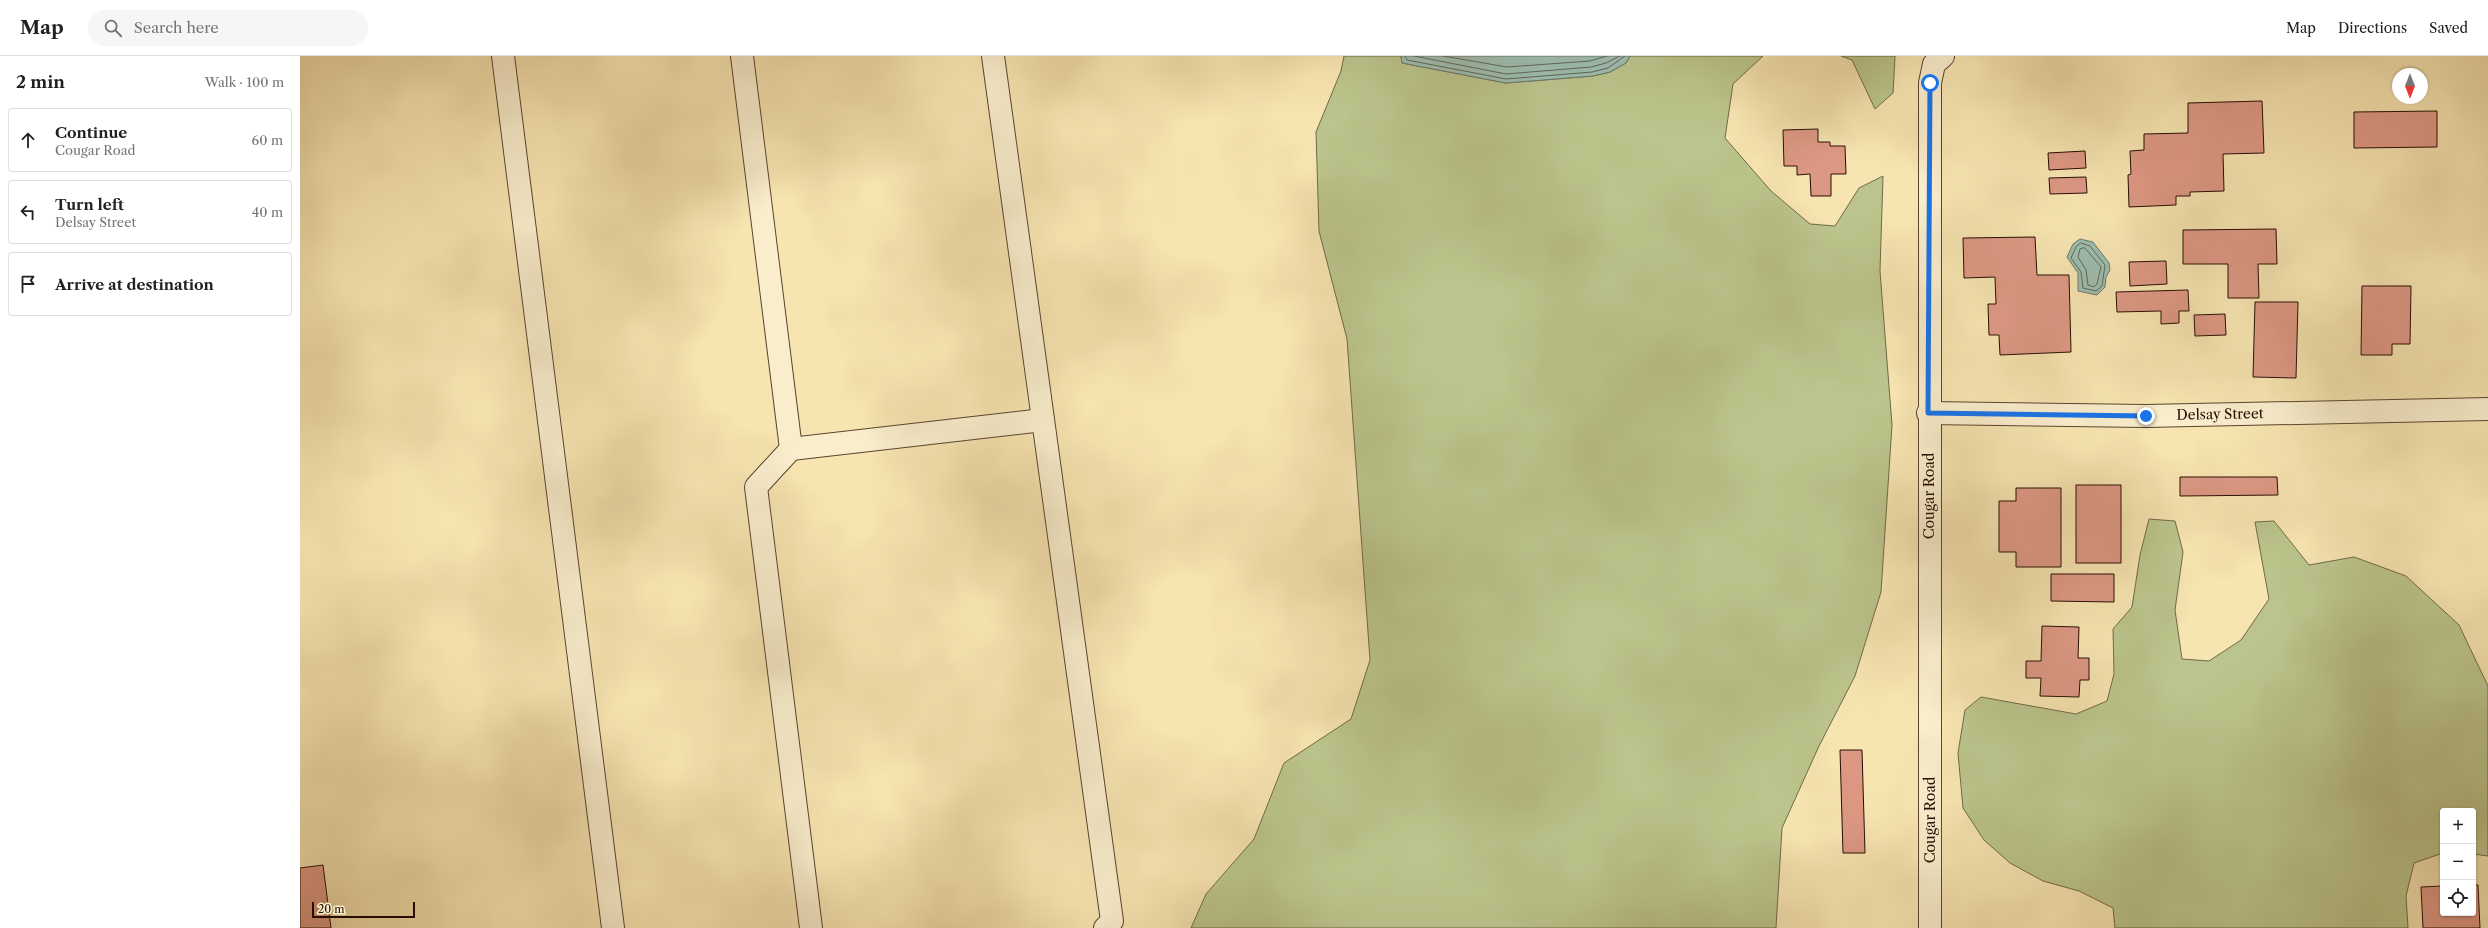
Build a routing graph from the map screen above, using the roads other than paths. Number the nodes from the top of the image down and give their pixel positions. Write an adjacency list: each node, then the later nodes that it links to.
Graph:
1 (503, 56): 9 (street)
2 (742, 56): 8 (street)
3 (993, 56): 7 (street)
4 (1938, 60): 6 (street, Cougar Road)
5 (2488, 409): 6 (street, Delsay Street)
6 (1928, 413): 12 (street, Cougar Road)
7 (1043, 420): 8 (street); 11 (street)
8 (791, 449): 10 (street)
9 (613, 928)
10 (811, 928)
11 (1104, 928)
12 (1930, 928)

